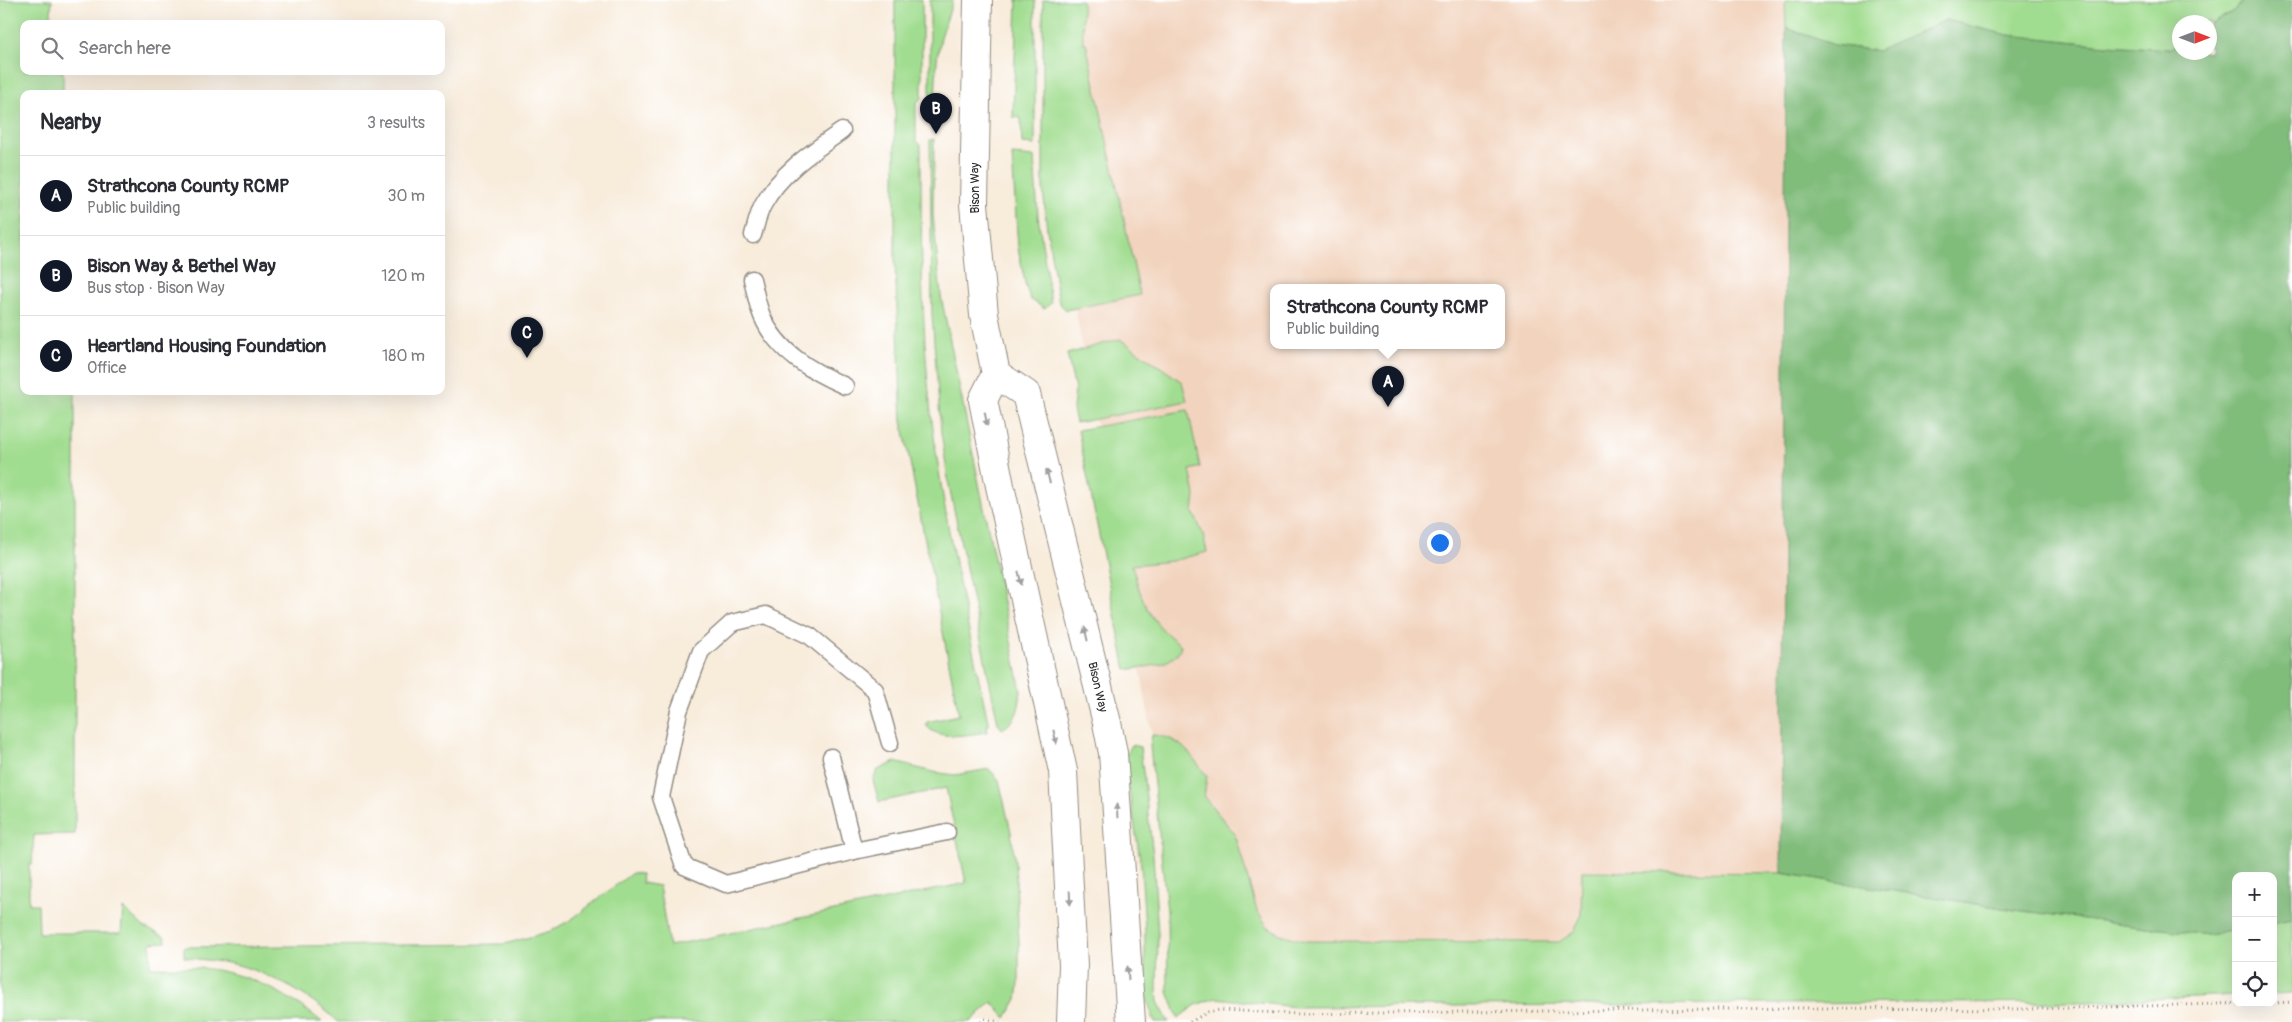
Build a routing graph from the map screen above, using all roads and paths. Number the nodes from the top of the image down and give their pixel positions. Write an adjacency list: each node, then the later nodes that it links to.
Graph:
1 (978, 0): 5 (street, Bison Way)
2 (842, 131): 3 (lane)
3 (753, 235)
4 (752, 279): 6 (lane)
5 (996, 374): 16 (street, one-way to 16); 17 (street, Bison Way, one-way to 5)
6 (845, 386)
7 (890, 743): 10 (lane)
8 (831, 757): 10 (lane)
9 (947, 832): 10 (lane)
10 (854, 852)
11 (2292, 1002): 12 (path)
12 (2277, 1003)
13 (2232, 1004): 18 (path)
14 (981, 1022): 15 (path)
15 (1000, 1022)
16 (1072, 1022)
17 (1131, 1022)
18 (1190, 1022)

